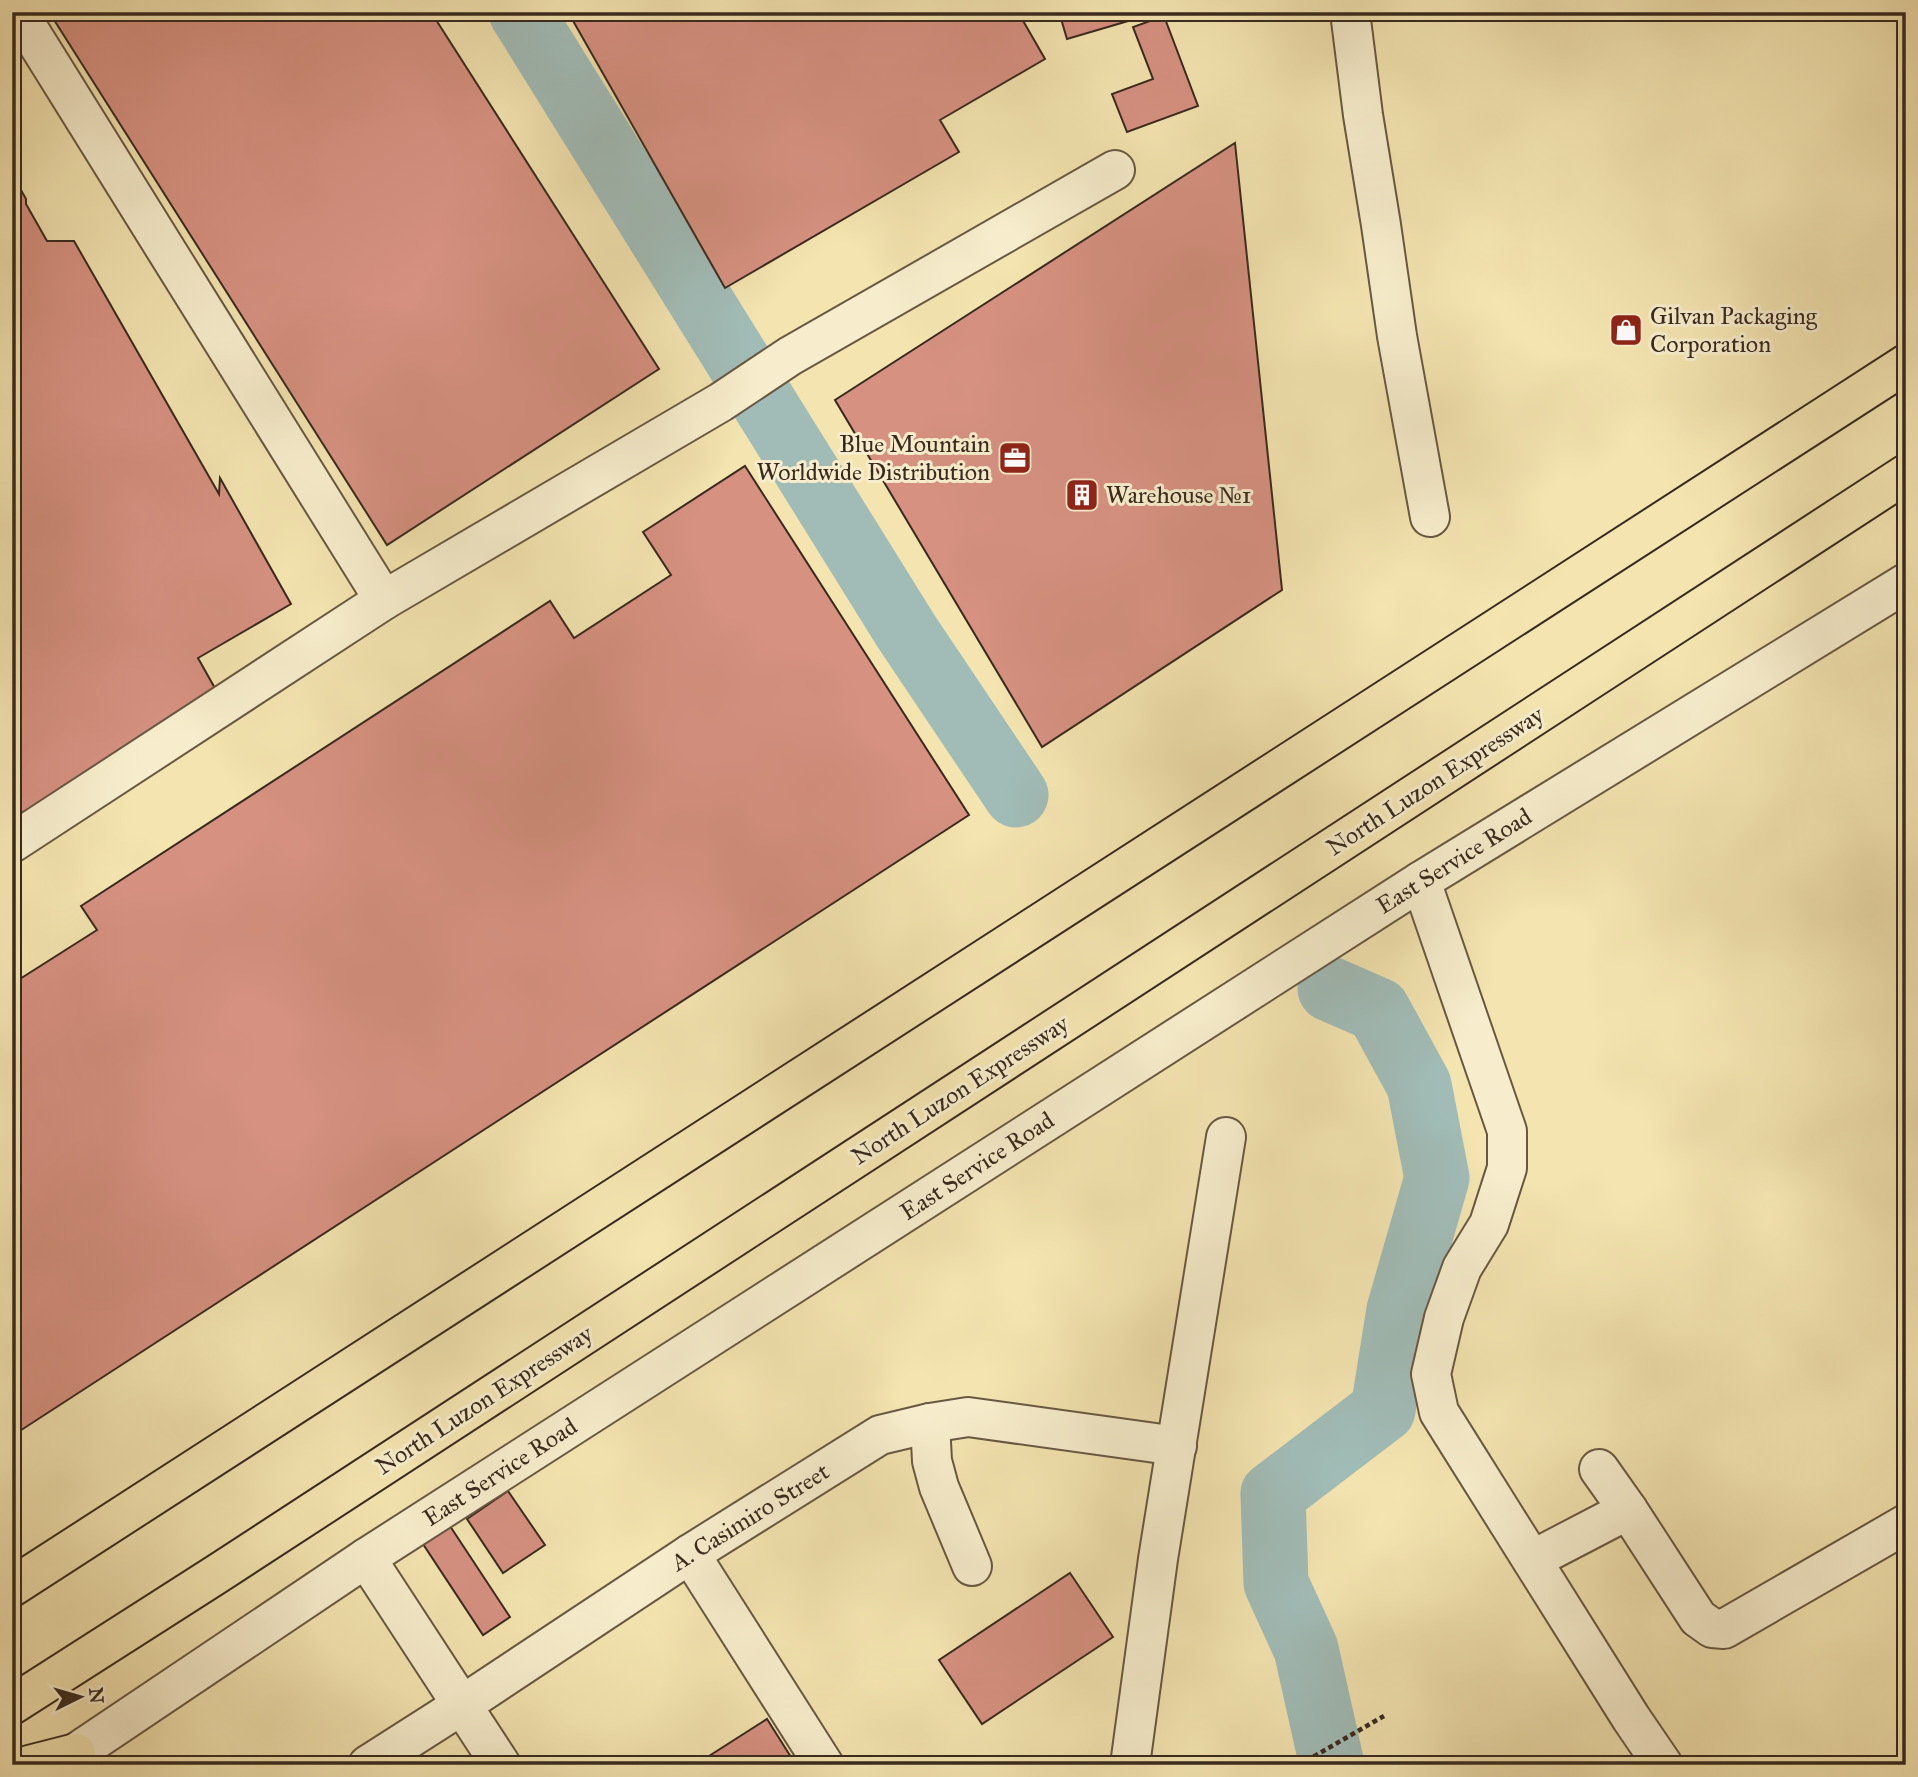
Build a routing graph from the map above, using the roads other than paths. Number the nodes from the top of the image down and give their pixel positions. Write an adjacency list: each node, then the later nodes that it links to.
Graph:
1 (18, 12): 8 (street)
2 (1350, 12): 6 (street)
3 (1115, 170): 8 (street)
4 (1906, 364): 21 (highway)
5 (1906, 474): 22 (highway, North Luzon Expressway)
6 (1430, 517)
7 (1906, 583): 10 (street, East Service Road)
8 (384, 600): 9 (street)
9 (12, 843)
10 (1421, 881): 18 (street, East Service Road); 19 (street)
11 (1226, 1137): 13 (street)
12 (930, 1423): 13 (street, A. Casimiro Street); 17 (street, A. Casimiro Street); 20 (street)
13 (1177, 1446): 29 (street)
14 (1599, 1469): 15 (street)
15 (1628, 1510): 16 (street); 19 (street)
16 (1906, 1524)
17 (690, 1554): 23 (street, A. Casimiro Street); 28 (street)
18 (366, 1558): 23 (street); 24 (street, East Service Road)
19 (1532, 1560): 30 (street)
20 (972, 1566)
21 (12, 1587)
22 (12, 1705)
23 (462, 1705): 26 (street, A. Casimiro Street); 27 (street)
24 (67, 1759): 25 (highway)
25 (29, 1765)
26 (368, 1765)
27 (501, 1765)
28 (824, 1765)
29 (1130, 1765)
30 (1663, 1765)

